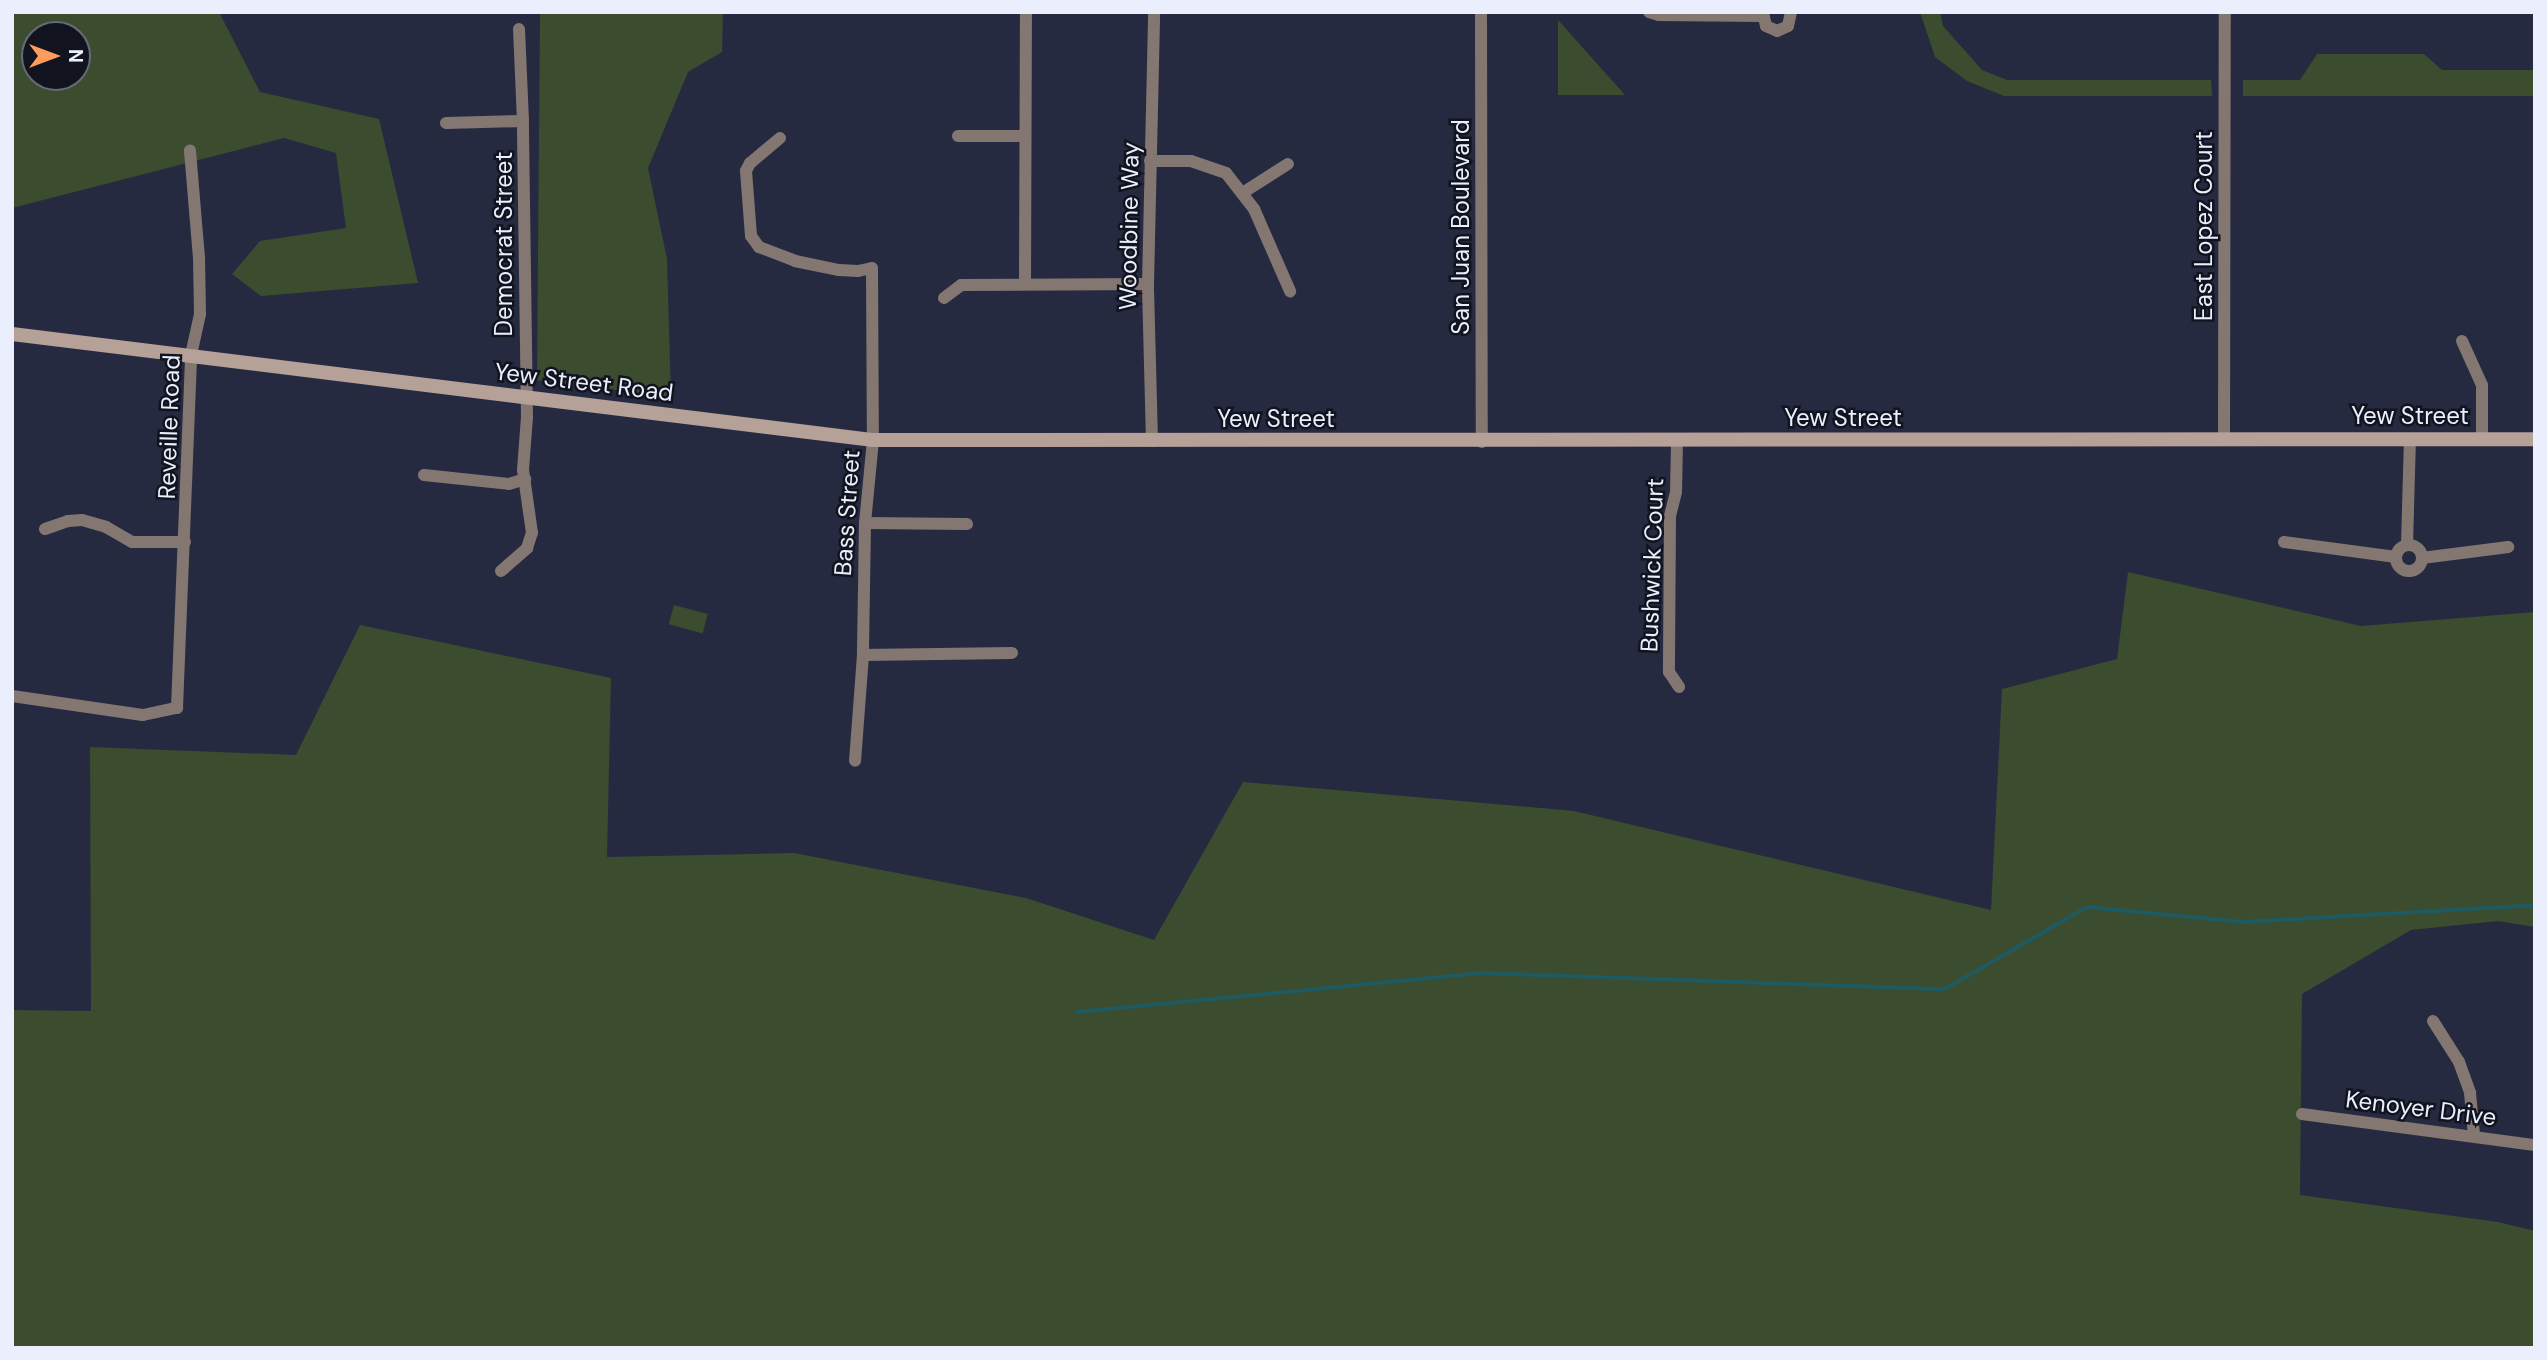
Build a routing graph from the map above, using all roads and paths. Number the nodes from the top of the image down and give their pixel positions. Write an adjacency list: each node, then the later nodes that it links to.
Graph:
1 (1026, 12): 12 (street)
2 (1154, 12): 15 (street, Woodbine Way)
3 (1481, 12): 33 (street, San Juan Boulevard)
4 (1649, 12): 7 (street)
5 (1791, 12): 7 (street)
6 (2225, 12): 30 (street, East Lopez Court)
7 (1762, 14)
8 (519, 29): 9 (street, Democrat Street)
9 (523, 121): 10 (street); 25 (street, Democrat Street)
10 (446, 123)
11 (958, 136): 12 (street)
12 (1025, 136): 18 (street)
13 (780, 138): 29 (street, Bass Street)
14 (190, 150): 24 (street, Reveille Road)
15 (1150, 161): 17 (street); 19 (street, Woodbine Way)
16 (1288, 164): 17 (street)
17 (1244, 192): 20 (street)
18 (1025, 283): 19 (street); 21 (street)
19 (1148, 284): 31 (street, Woodbine Way)
20 (1290, 291)
21 (944, 298)
22 (12, 334): 24 (street, Yew Street Road)
23 (2462, 341): 27 (street)
24 (191, 355): 25 (street, Yew Street Road); 39 (street, Reveille Road)
25 (526, 398): 29 (street, Yew Street Road); 35 (street, Democrat Street)
26 (2410, 439): 27 (street, Yew Street); 30 (street, Yew Street); 41 (street)
27 (2482, 439): 28 (street, Yew Street)
28 (2535, 439)
29 (873, 440): 31 (street, Yew Street Road); 36 (street, Bass Street)
30 (2224, 440): 32 (street, Yew Street)
31 (1152, 441): 33 (street, Yew Street)
32 (1677, 441): 33 (street, Yew Street); 48 (street, Bushwick Court)
33 (1482, 442)
34 (424, 475): 35 (street)
35 (525, 479): 45 (street, Democrat Street)
36 (865, 523): 37 (street); 47 (street, Bass Street)
37 (967, 524)
38 (45, 529): 39 (street)
39 (185, 542): 49 (street, Reveille Road)
40 (2284, 542): 43 (street)
41 (2407, 545): 43 (street); 44 (street)
42 (2508, 547): 44 (street)
43 (2396, 557): 44 (street)
44 (2423, 558)
45 (500, 571)
46 (1012, 653): 47 (street)
47 (863, 655): 50 (street, Bass Street)
48 (1679, 687)
49 (12, 696)
50 (855, 761)
51 (2433, 1021): 53 (street)
52 (2302, 1114): 53 (street, Kenoyer Drive)
53 (2474, 1135): 54 (street, Kenoyer Drive)
54 (2535, 1145)

